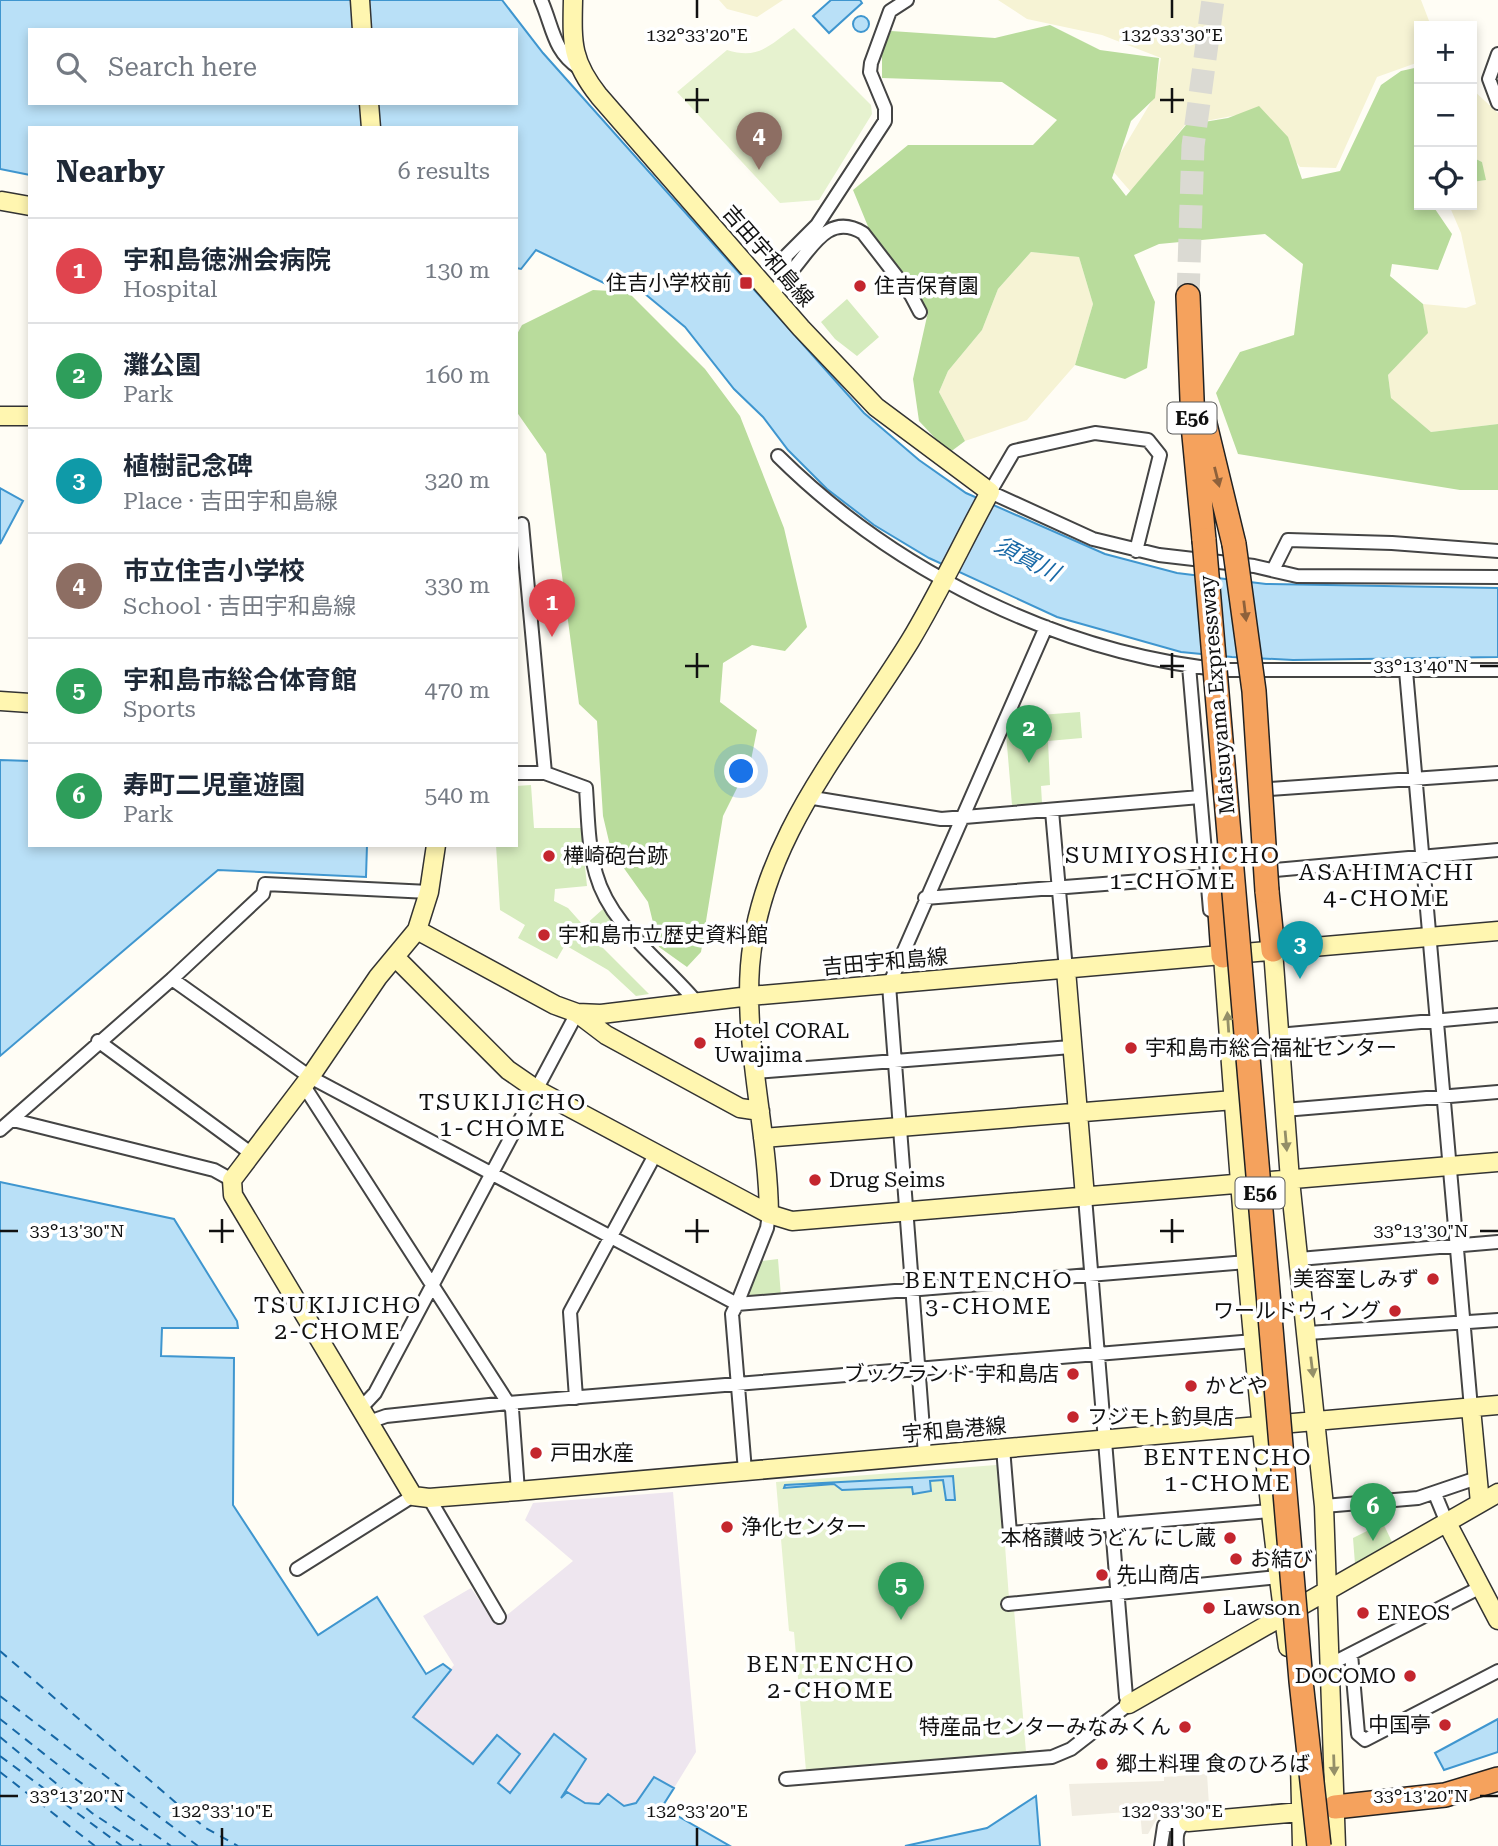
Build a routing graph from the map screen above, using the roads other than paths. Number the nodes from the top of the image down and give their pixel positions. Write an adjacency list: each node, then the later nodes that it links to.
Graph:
1 (360, 0): 5 (street)
2 (541, 0): 7 (street)
3 (573, 0): 7 (street, 吉田宇和島線)
4 (907, 0): 13 (street)
5 (362, 28)
6 (1498, 54): 8 (street)
7 (579, 68): 14 (street, 吉田宇和島線)
8 (1498, 103)
9 (369, 105): 10 (street)
10 (371, 126)
11 (2, 201): 12 (street)
12 (28, 206)
13 (783, 279): 14 (street); 16 (street)
14 (772, 296): 21 (street, 吉田宇和島線)
15 (1188, 296): 17 (highway, E56)
16 (919, 313)
17 (1188, 339): 23 (highway, E56); 49 (highway, one-way to 49, bridge)
18 (1, 416): 19 (street)
19 (28, 416)
20 (778, 456): 27 (street)
21 (988, 496): 24 (street); 24 (street); 27 (street)
22 (522, 524): 37 (street)
23 (1200, 540): 57 (highway); 155 (highway, Matsuyama Expressway / E56, bridge)
24 (1136, 551): 26 (street)
25 (1498, 551): 26 (street)
26 (1273, 570): 28 (street)
27 (945, 576): 29 (street); 41 (street)
28 (1498, 577)
29 (1046, 626): 30 (street); 44 (street)
30 (1189, 666): 33 (street); 42 (street)
31 (1498, 670): 32 (street)
32 (1406, 671): 33 (street); 39 (street)
33 (1264, 672): 40 (street)
34 (0, 701): 35 (street)
35 (28, 703)
36 (518, 773): 37 (street)
37 (545, 773): 63 (street)
38 (1498, 773): 39 (street)
39 (1416, 779): 40 (street); 47 (street)
40 (1269, 789): 49 (street)
41 (807, 797): 44 (street); 62 (street)
42 (1200, 797): 43 (street); 48 (street)
43 (1052, 811): 44 (street); 50 (street)
44 (960, 819): 52 (street)
45 (436, 847): 51 (street)
46 (1498, 850): 47 (street)
47 (1421, 856): 49 (street); 55 (street)
48 (1206, 876): 50 (street); 57 (street)
49 (1271, 881): 56 (highway)
50 (1058, 888): 52 (street); 59 (street)
51 (429, 892): 53 (street); 60 (street)
52 (925, 898): 61 (street)
53 (417, 930): 58 (street); 64 (street)
54 (1498, 931): 55 (street, 吉田宇和島線)
55 (1429, 937): 56 (street, 吉田宇和島線); 66 (street)
56 (1273, 950): 57 (street, 吉田宇和島線); 67 (street)
57 (1223, 956): 59 (street, 吉田宇和島線); 76 (street, one-way to 57)
58 (396, 958): 72 (street); 73 (street)
59 (1066, 970): 61 (street, 吉田宇和島線); 69 (street)
60 (172, 979): 68 (street); 72 (street)
61 (889, 985): 62 (street, 吉田宇和島線); 70 (street)
62 (750, 996): 63 (street, 吉田宇和島線); 71 (street)
63 (698, 1004): 64 (street, 吉田宇和島線)
64 (577, 1013): 73 (street); 78 (street)
65 (1498, 1015): 66 (street)
66 (1437, 1020): 67 (street); 75 (street)
67 (1278, 1035): 77 (street)
68 (98, 1041): 80 (street); 85 (street)
69 (1071, 1047): 70 (street); 79 (street)
70 (892, 1061): 71 (street); 81 (street)
71 (756, 1072): 78 (street)
72 (307, 1082): 85 (street); 88 (street); 101 (street)
73 (537, 1090): 84 (street); 88 (street)
74 (1498, 1092): 75 (street)
75 (1444, 1097): 77 (street); 87 (street)
76 (1234, 1100): 79 (street); 91 (street)
77 (1284, 1110): 90 (street, one-way to 90)
78 (760, 1111): 83 (street)
79 (1078, 1112): 81 (street); 92 (street)
80 (13, 1120): 82 (street); 89 (street)
81 (898, 1127): 83 (street); 93 (street)
82 (0, 1130)
83 (763, 1138): 94 (street)
84 (656, 1153): 94 (street); 95 (street)
85 (252, 1154): 89 (street)
86 (1498, 1162): 87 (street)
87 (1449, 1166): 90 (street); 97 (street)
88 (492, 1174): 95 (street); 101 (street)
89 (232, 1180): 115 (street)
90 (1290, 1180): 91 (street); 98 (street)
91 (1239, 1184): 92 (street); 99 (street)
92 (1085, 1196): 93 (street); 100 (street)
93 (905, 1212): 94 (street); 102 (street)
94 (769, 1214): 103 (street)
95 (611, 1239): 103 (street); 111 (street)
96 (1498, 1242): 97 (street)
97 (1456, 1246): 98 (street); 105 (street)
98 (1299, 1259): 106 (street)
99 (1247, 1262): 100 (street); 107 (street)
100 (1092, 1276): 102 (street); 108 (street)
101 (432, 1284): 112 (street); 115 (street)
102 (912, 1292): 103 (street); 109 (street)
103 (737, 1304): 110 (street)
104 (1498, 1320): 105 (street)
105 (1464, 1323): 106 (street); 114 (street)
106 (1308, 1333): 116 (street, one-way to 116)
107 (1254, 1341): 108 (street); 117 (street)
108 (1098, 1355): 109 (street); 118 (street)
109 (919, 1369): 110 (street); 120 (street)
110 (738, 1385): 111 (street); 121 (street)
111 (576, 1398): 112 (street)
112 (508, 1403): 115 (street); 123 (street)
113 (1498, 1405): 114 (street, 宇和島港線)
114 (1471, 1408): 116 (street, 宇和島港線); 122 (street)
115 (365, 1415): 126 (street)
116 (1317, 1420): 117 (street, 宇和島港線); 128 (street)
117 (1262, 1426): 118 (street, 宇和島港線); 129 (street)
118 (1106, 1440): 119 (street, 宇和島港線); 131 (street)
119 (1003, 1448): 120 (street, 宇和島港線); 131 (street)
120 (925, 1455): 121 (street, 宇和島港線)
121 (745, 1471): 123 (street, 宇和島港線)
122 (1478, 1478): 125 (street); 127 (street)
123 (518, 1492): 126 (street, 宇和島港線)
124 (1498, 1493): 127 (street)
125 (1435, 1494): 128 (street); 130 (street)
126 (421, 1497): 132 (street); 139 (street)
127 (1480, 1503): 130 (street)
128 (1324, 1506): 135 (street)
129 (1270, 1511): 131 (street); 133 (street)
130 (1447, 1523): 134 (street); 135 (street)
131 (1114, 1525): 136 (street)
132 (297, 1569)
133 (1278, 1577): 136 (street); 138 (street)
134 (1480, 1587): 140 (street); 141 (street)
135 (1328, 1590): 138 (street); 142 (street)
136 (1118, 1594): 137 (street); 144 (street)
137 (1008, 1604)
138 (1283, 1616): 144 (street); 150 (street)
139 (499, 1617)
140 (1498, 1620)
141 (1351, 1654): 142 (street); 145 (street)
142 (1331, 1664): 146 (street)
143 (1498, 1671): 145 (street)
144 (1129, 1704): 147 (street)
145 (1357, 1731): 146 (street)
146 (1333, 1732): 149 (street, one-way to 149)
147 (786, 1779)
148 (1498, 1779): 149 (highway)
149 (1335, 1807): 150 (street); 156 (street)
150 (1302, 1813): 151 (street); 154 (street)
151 (1188, 1822): 152 (street); 153 (street)
152 (1161, 1846)
153 (1177, 1846)
154 (1302, 1846)
155 (1319, 1846)
156 (1336, 1846)

